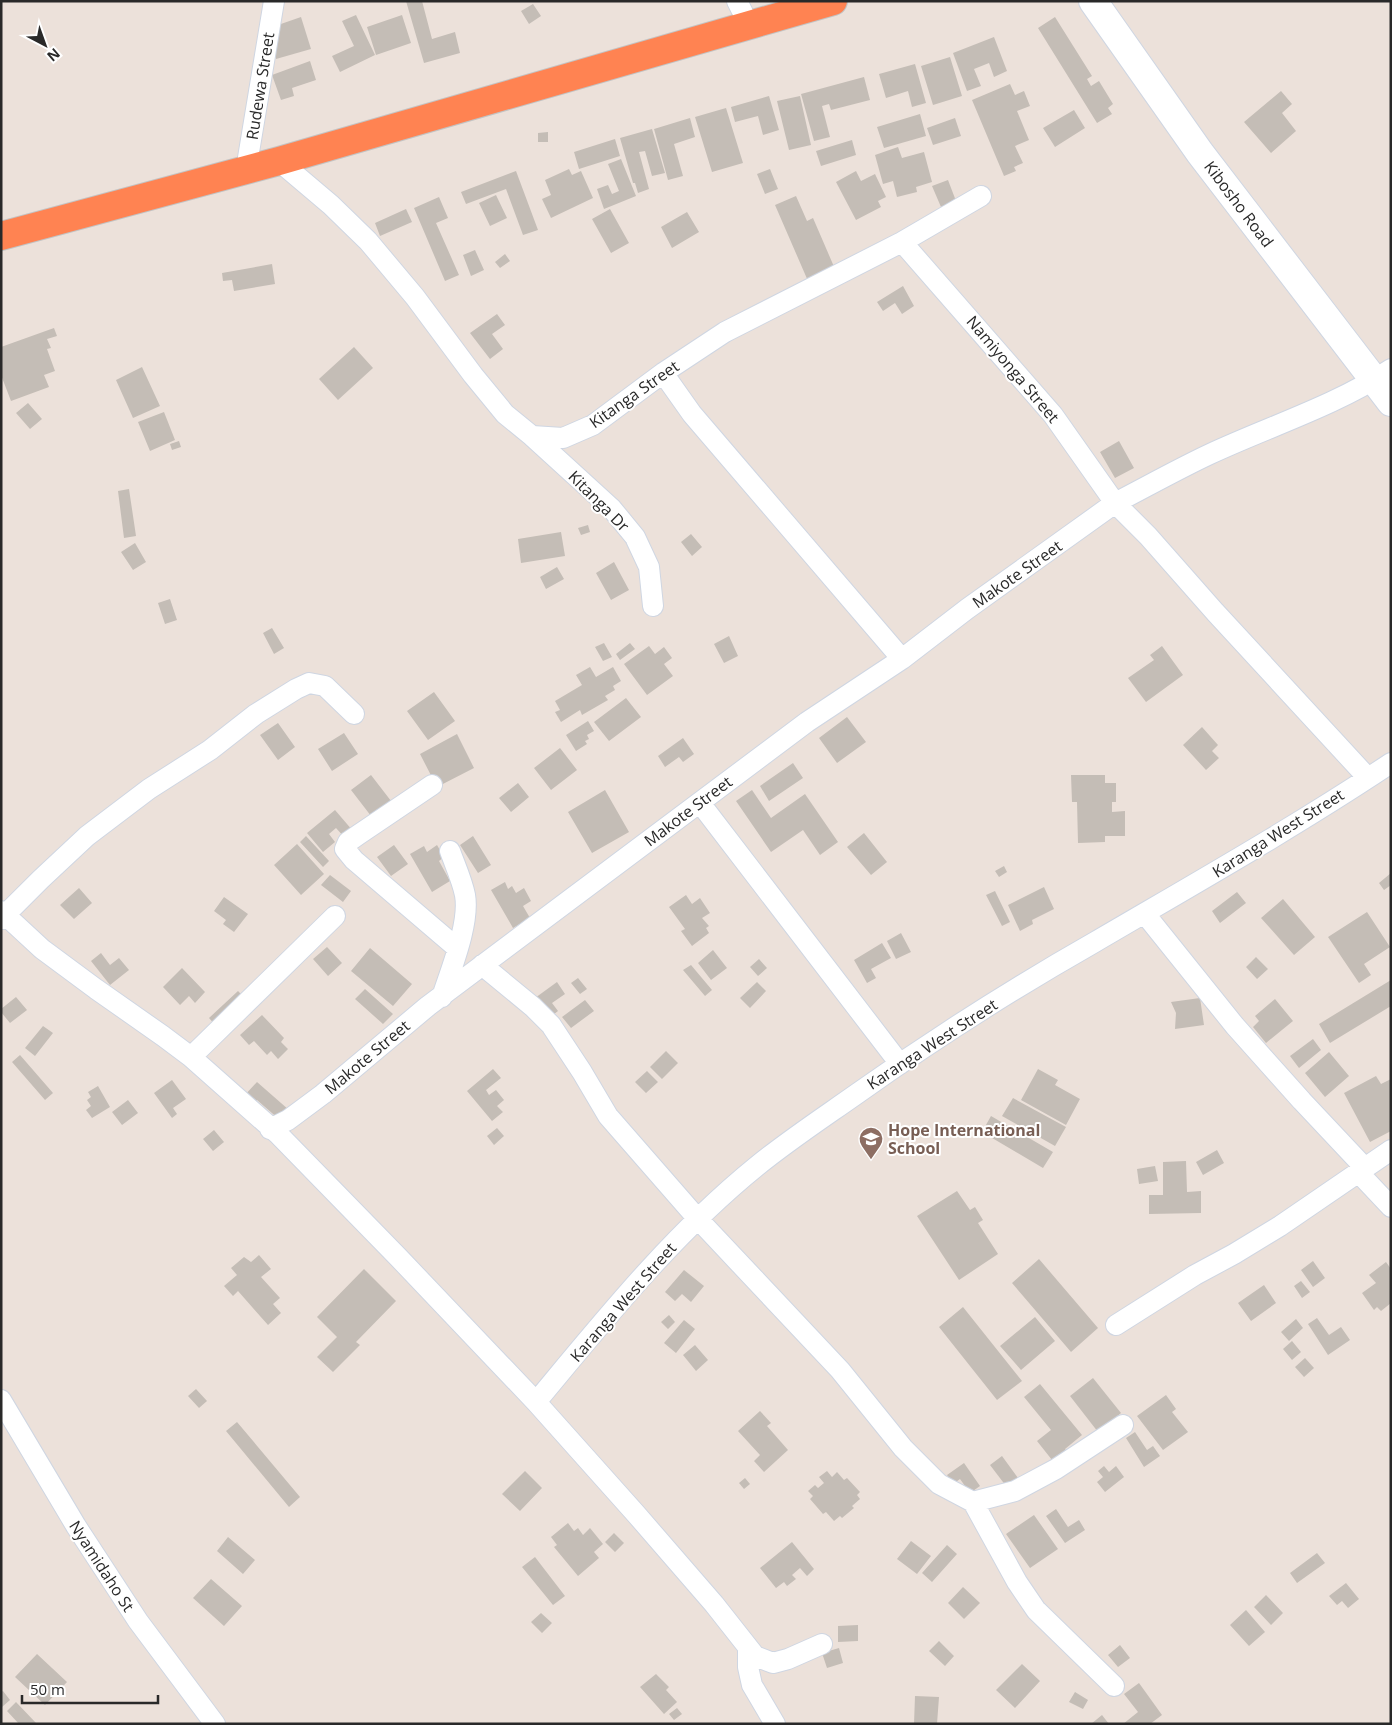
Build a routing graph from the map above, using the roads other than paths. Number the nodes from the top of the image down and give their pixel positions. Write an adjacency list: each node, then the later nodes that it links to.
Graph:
1 (274, 1): 7 (street, Rudewa Street)
2 (737, 1): 5 (street)
3 (833, 1): 5 (highway)
4 (1093, 1): 12 (street, Kibosho Road)
5 (749, 25): 6 (highway)
6 (278, 162): 7 (highway); 14 (street)
7 (246, 170): 9 (highway)
8 (981, 196): 10 (street, Kitanga Street)
9 (1, 236)
10 (902, 242): 11 (street, Kitanga Street); 15 (street, Namiyonga Street)
11 (663, 373): 14 (street, Kitanga Street); 17 (street)
12 (1382, 375): 13 (street, Kibosho Road); 15 (street, Makote Street)
13 (1391, 402)
14 (532, 436): 16 (street, Kitanga Dr)
15 (1115, 503): 17 (street, Makote Street); 20 (street)
16 (653, 606)
17 (902, 659): 22 (street, Makote Street)
18 (354, 714): 25 (street)
19 (1391, 763): 20 (street, Karanga West Street)
20 (1368, 778): 24 (street, Karanga West Street)
21 (432, 785): 27 (street)
22 (700, 802): 28 (street, Makote Street); 31 (street)
23 (450, 851): 27 (street)
24 (1145, 914): 31 (street, Karanga West Street); 34 (street)
25 (2, 915): 30 (street)
26 (335, 916): 30 (street)
27 (457, 948): 29 (street)
28 (482, 965): 29 (street, Makote Street); 36 (street)
29 (442, 997): 32 (street, Makote Street)
30 (191, 1057): 32 (street)
31 (900, 1064): 36 (street, Karanga West Street)
32 (270, 1129): 39 (street)
33 (1391, 1150): 34 (street)
34 (1362, 1170): 35 (street); 37 (street)
35 (1391, 1207)
36 (698, 1218): 39 (street, Karanga West Street); 41 (street)
37 (1116, 1325)
38 (1, 1400): 45 (street, Nyamidaho St)
39 (536, 1402): 43 (street)
40 (1122, 1425): 41 (street)
41 (973, 1502): 44 (street)
42 (822, 1644): 43 (street)
43 (748, 1648): 46 (street)
44 (1114, 1686)
45 (215, 1724)
46 (776, 1724)

